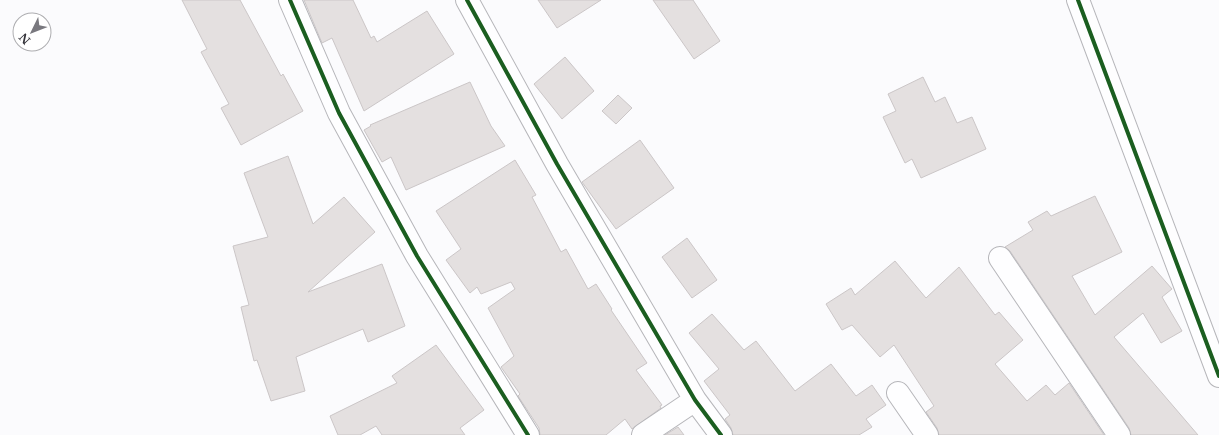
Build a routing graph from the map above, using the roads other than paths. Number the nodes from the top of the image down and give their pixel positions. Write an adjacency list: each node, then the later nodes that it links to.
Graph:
1 (290, 0): 8 (street)
2 (467, 0): 7 (street)
3 (1078, 0): 5 (street)
4 (1000, 258): 12 (street)
5 (1218, 368)
6 (898, 393): 11 (street)
7 (695, 400): 9 (street); 10 (street)
8 (528, 435)
9 (643, 435)
10 (722, 435)
11 (927, 435)
12 (1119, 435)

